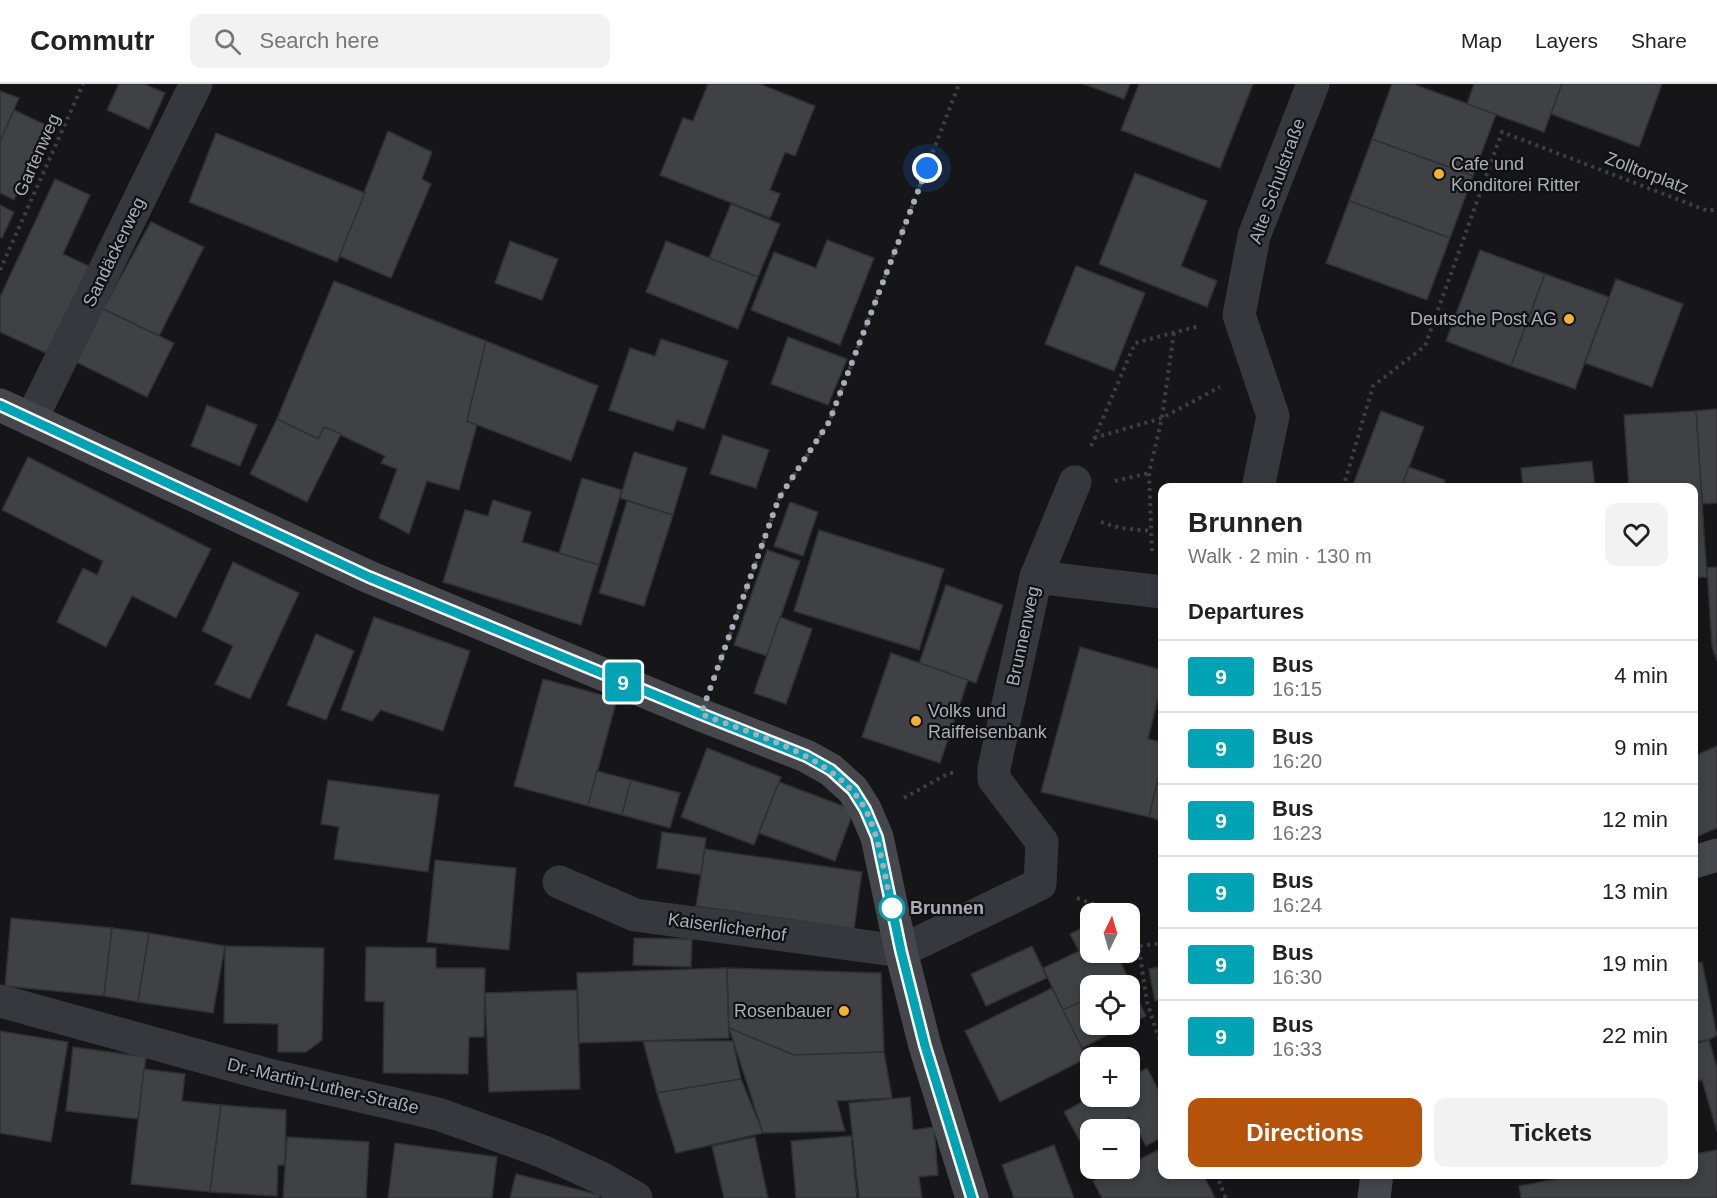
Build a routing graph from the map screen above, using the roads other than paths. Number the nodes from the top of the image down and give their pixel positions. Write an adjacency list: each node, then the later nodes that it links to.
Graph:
1 (196, 84): 4 (street, Sandäckerweg)
2 (1313, 84): 6 (street, Alte Schulstraße)
3 (0, 405): 4 (street)
4 (31, 420): 12 (street)
5 (1075, 482): 7 (street, Brunnenweg)
6 (1259, 483)
7 (1036, 577): 8 (street); 12 (street, Brunnenweg)
8 (1157, 591)
9 (1717, 855): 10 (street)
10 (1698, 861)
11 (559, 882): 12 (street, Kaiserlicherhof)
12 (901, 951): 16 (street)
13 (0, 1001): 15 (street, Dr.-Martin-Luther-Straße)
14 (1376, 1179): 17 (street)
15 (636, 1198)
16 (972, 1198)
17 (1374, 1198)

